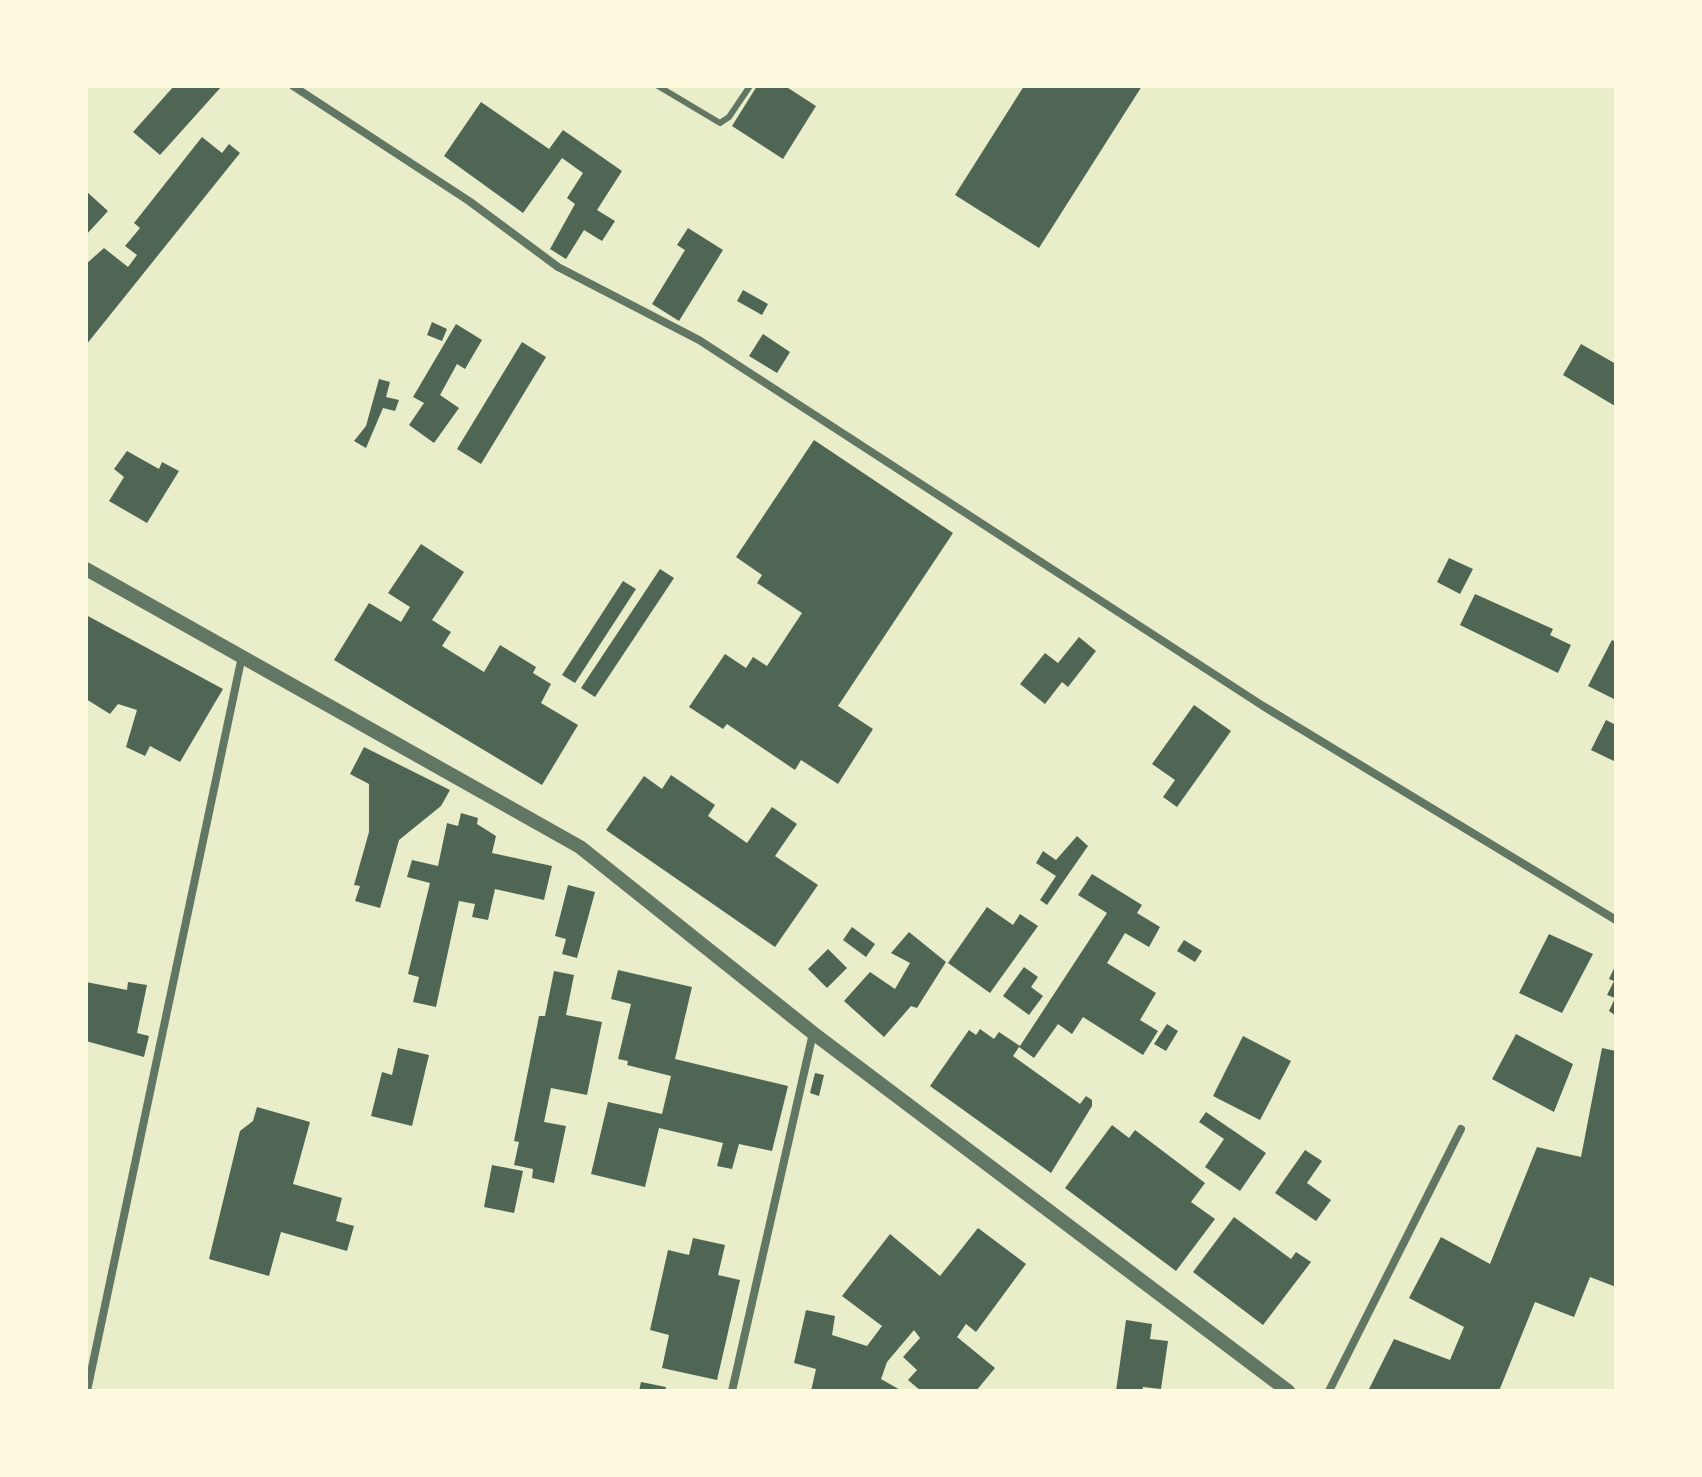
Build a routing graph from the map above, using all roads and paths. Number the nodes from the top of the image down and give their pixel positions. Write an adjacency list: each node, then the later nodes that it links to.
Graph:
1 (293, 86): 6 (street)
2 (658, 86): 3 (lane)
3 (750, 86)
4 (86, 569): 5 (street)
5 (242, 655): 7 (street); 9 (street)
6 (1616, 920)
7 (813, 1033): 10 (street); 11 (street)
8 (1461, 1129): 12 (street)
9 (87, 1391)
10 (732, 1391)
11 (1288, 1391)
12 (1329, 1391)

